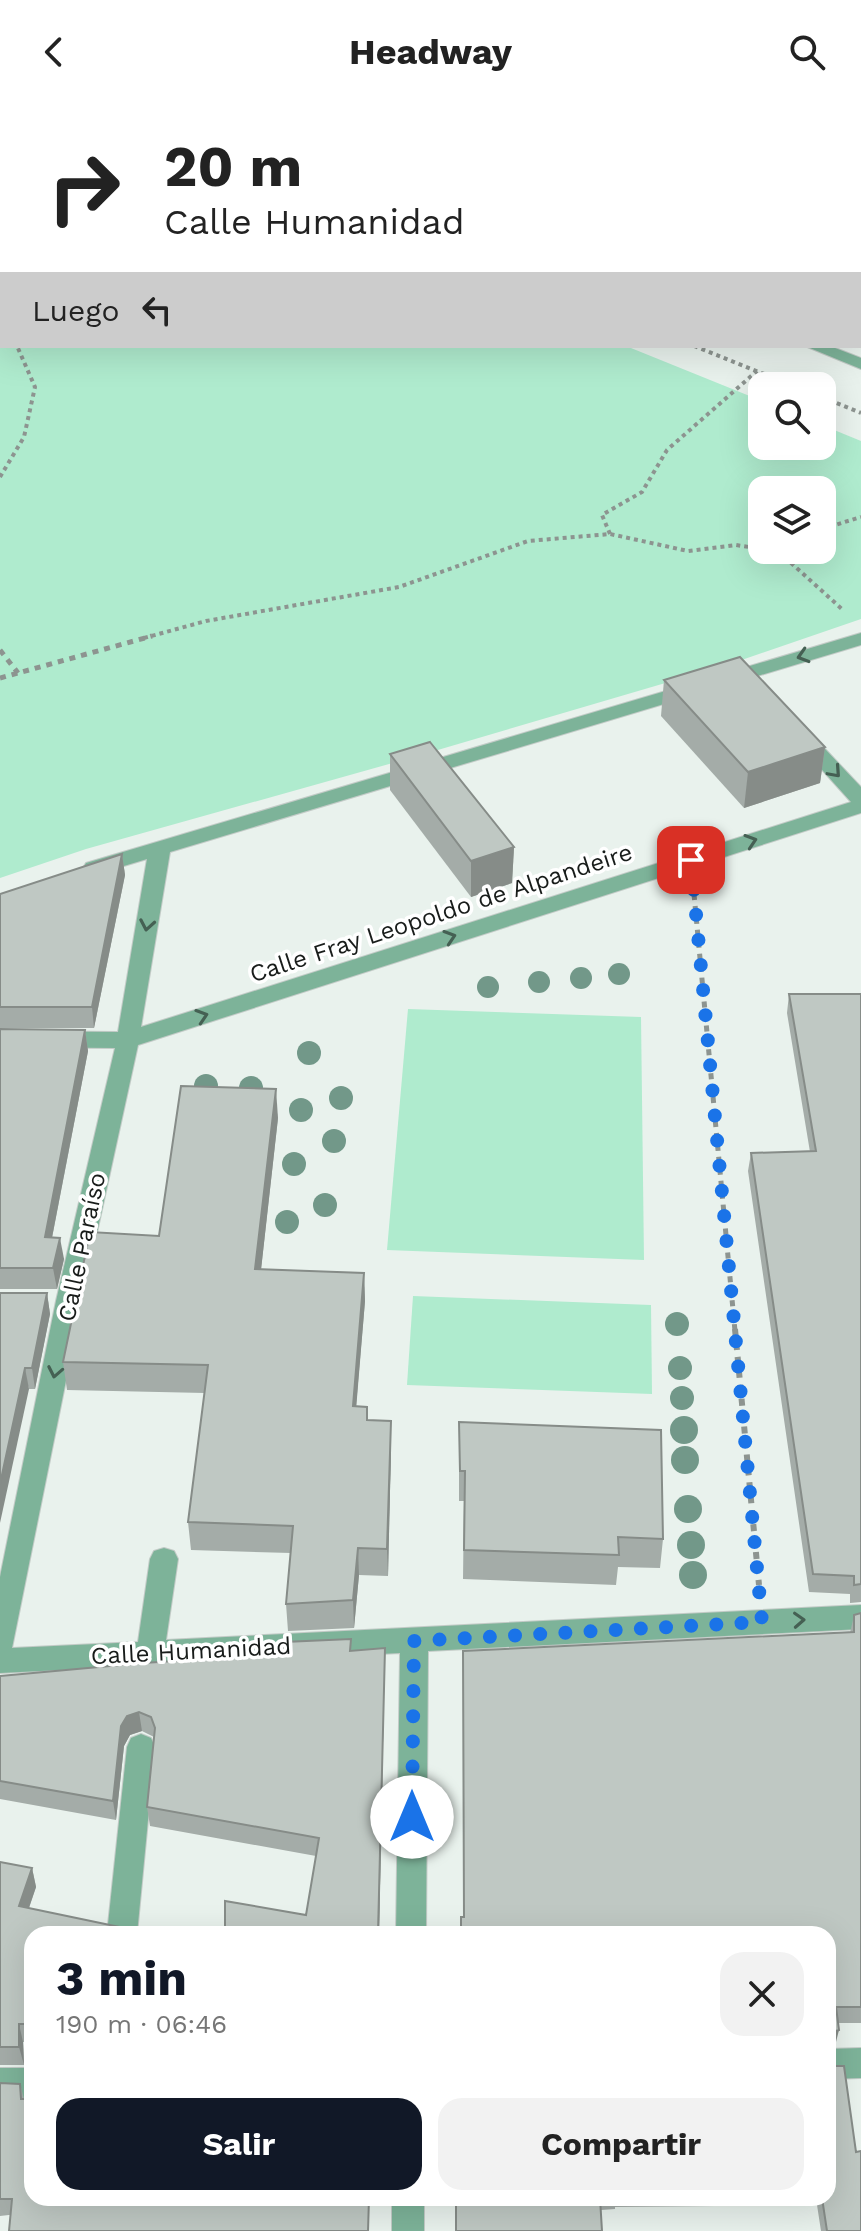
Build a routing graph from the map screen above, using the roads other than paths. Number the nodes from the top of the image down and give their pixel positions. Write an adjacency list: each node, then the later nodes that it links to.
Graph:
1 (820, 348): 2 (street)
2 (859, 361)
3 (861, 639): 4 (street, one-way to 4)
4 (745, 673): 5 (street); 9 (street)
5 (766, 696)
6 (787, 719): 7 (street, one-way to 7)
7 (861, 800)
8 (861, 806): 12 (street, Calle Fray Leopoldo de Alpandeire, one-way to 8)
9 (160, 848): 10 (street); 12 (street, Calle Paraíso, one-way to 12)
10 (73, 875)
11 (0, 1039): 12 (street, Calle Fray Leopoldo de Alpandeire)
12 (128, 1040): 14 (street, Calle Paraíso)
13 (42, 1301): 14 (street)
14 (69, 1301): 18 (street, Calle Paraíso, one-way to 18)
15 (164, 1559): 19 (street)
16 (861, 1617): 17 (street, Calle Humanidad, one-way to 16)
17 (414, 1641): 19 (street, Calle Humanidad); 23 (street)
18 (0, 1645)
19 (150, 1653): 20 (street, Calle Humanidad)
20 (0, 1661)
21 (141, 1747): 22 (street)
22 (123, 1926)
23 (411, 1926)
24 (861, 2063): 25 (street)
25 (836, 2064)
26 (0, 2083): 27 (street)
27 (24, 2083)
28 (408, 2206): 29 (street)
29 (408, 2231)

